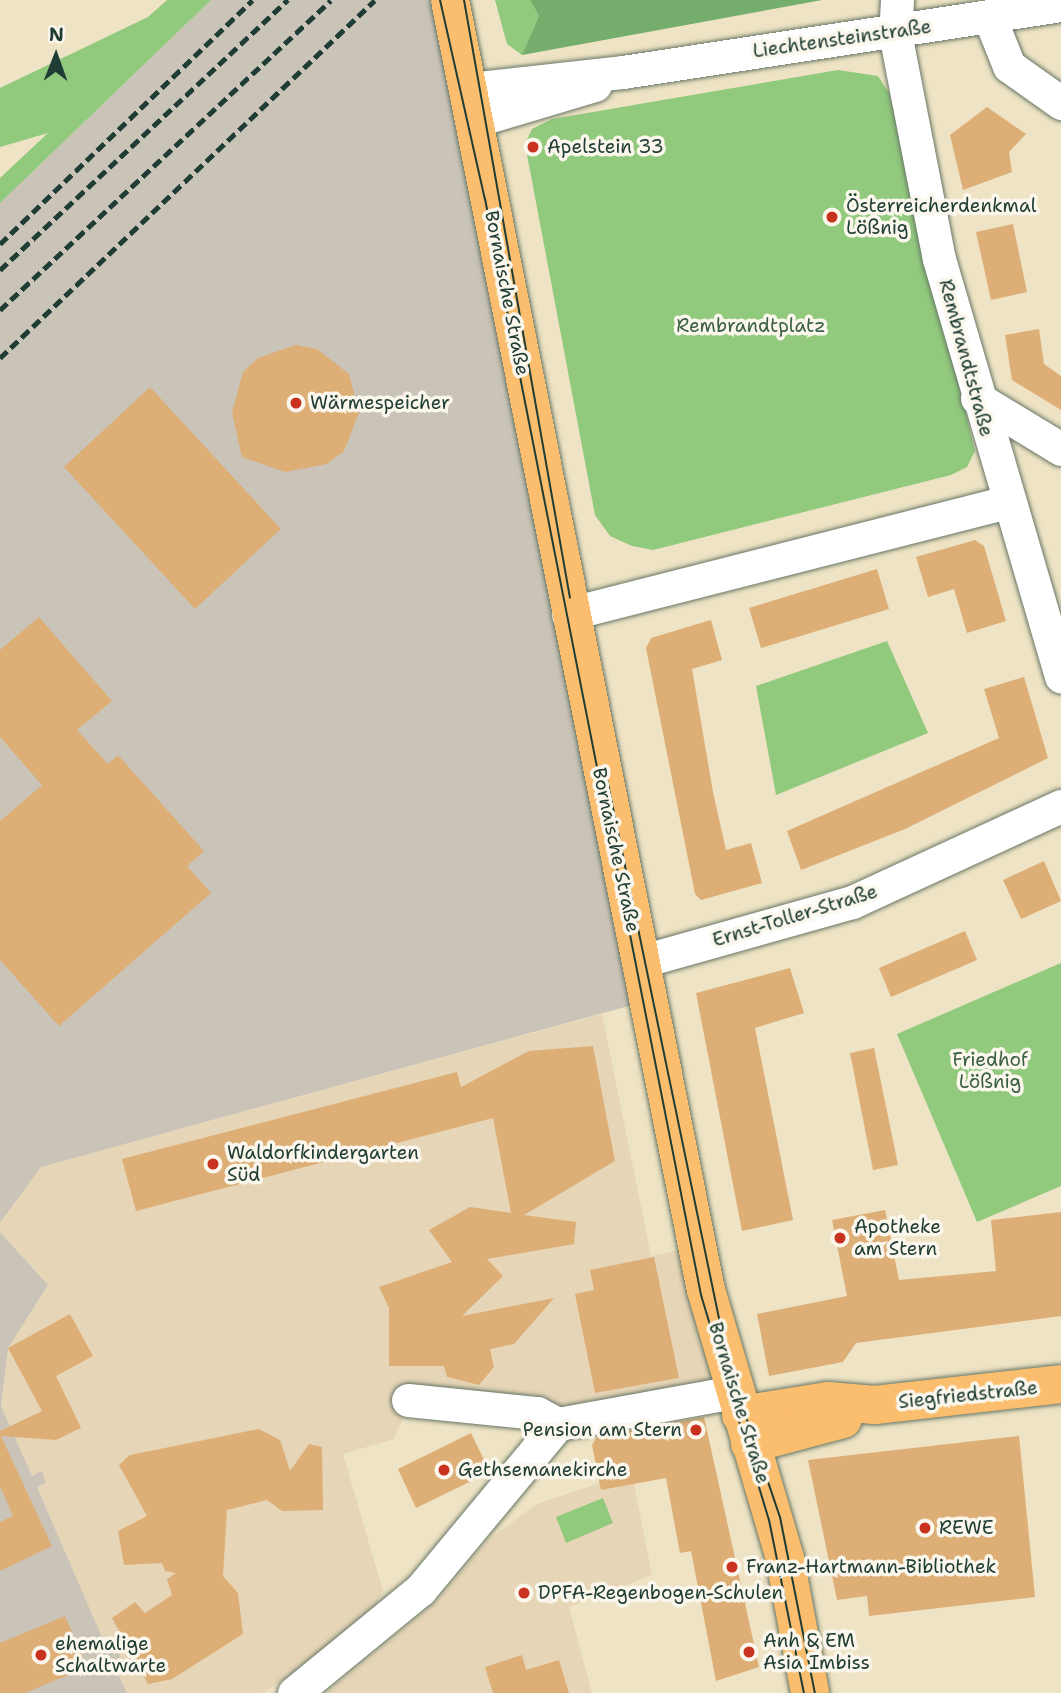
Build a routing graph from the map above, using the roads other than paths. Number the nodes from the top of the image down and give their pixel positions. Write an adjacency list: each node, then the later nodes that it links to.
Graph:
1 (450, 0): 7 (main road, Bornaische Straße)
2 (897, 0): 5 (street, Rembrandtstraße)
3 (1061, 5): 4 (street, Liechtensteinstraße)
4 (989, 16): 5 (street, Liechtensteinstraße); 6 (street)
5 (895, 33): 7 (street, Liechtensteinstraße); 8 (street, Rembrandtstraße)
6 (1061, 103)
7 (471, 105): 11 (main road, Bornaische Straße)
8 (977, 398): 9 (street); 10 (street, Rembrandtstraße)
9 (1061, 449)
10 (1006, 502): 11 (street); 12 (street, Rembrandtstraße)
11 (568, 614): 14 (main road, Bornaische Straße)
12 (1061, 677)
13 (1061, 806): 14 (street, Ernst-Toller-Straße)
14 (639, 962): 17 (main road, Bornaische Straße)
15 (1061, 1384): 17 (main road, Siegfriedstraße)
16 (408, 1400): 18 (street)
17 (742, 1417): 18 (street); 20 (main road, Bornaische Straße)
18 (558, 1424): 19 (street)
19 (294, 1693)
20 (810, 1693)

